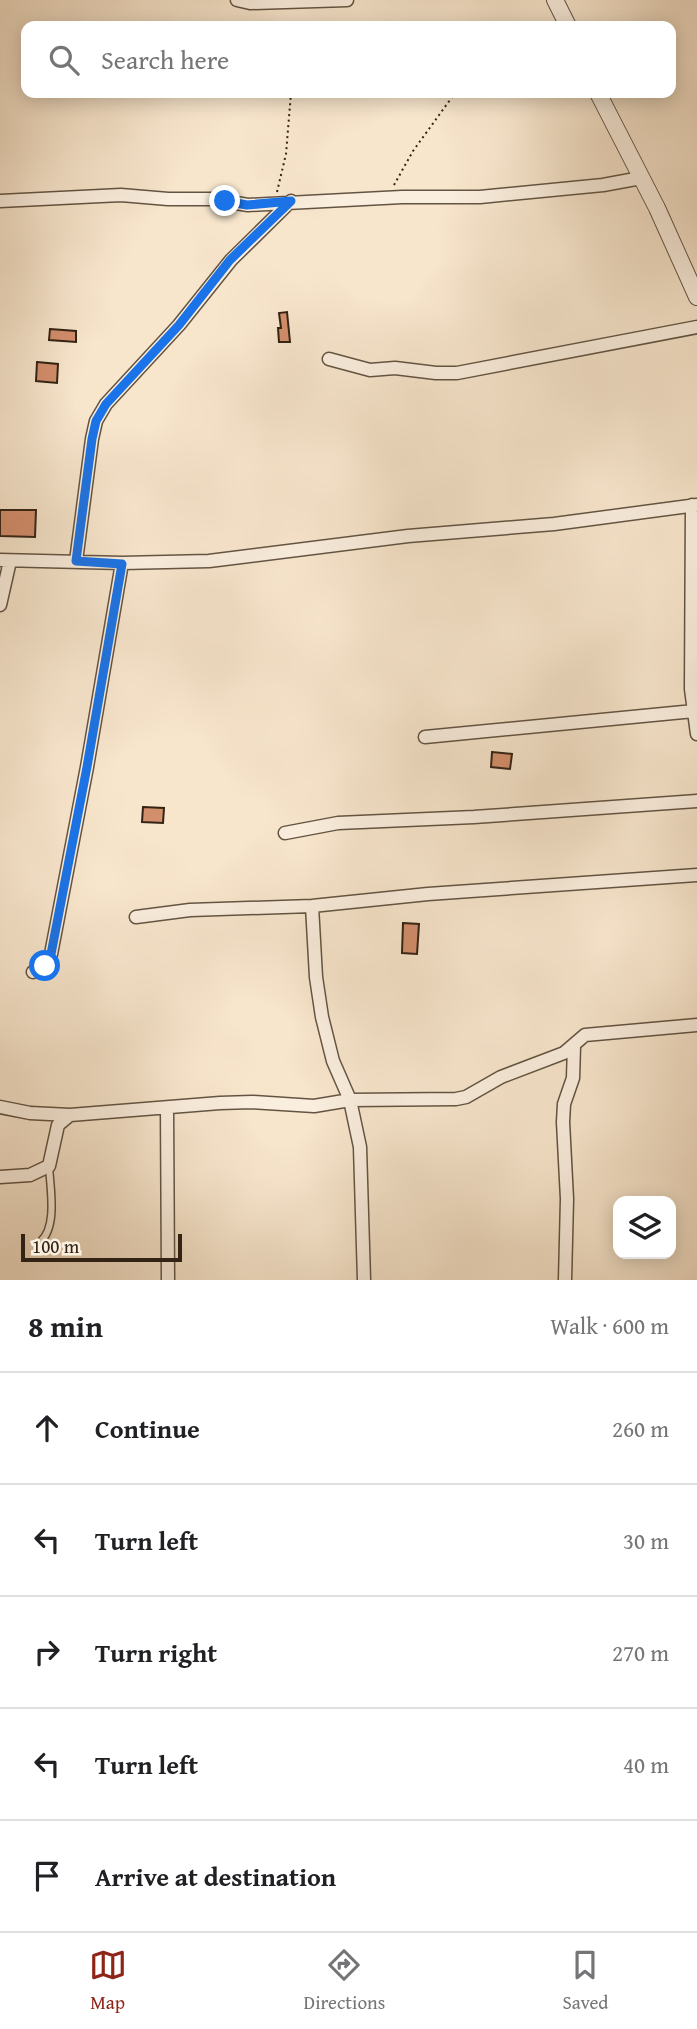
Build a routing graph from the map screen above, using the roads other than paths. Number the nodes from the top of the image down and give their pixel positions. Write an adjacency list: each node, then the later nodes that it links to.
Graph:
1 (237, 0): 2 (street)
2 (347, 0)
3 (555, 0): 4 (street)
4 (566, 21)
5 (601, 98): 6 (street)
6 (641, 178): 8 (street); 9 (street)
7 (0, 201): 8 (street)
8 (291, 201): 14 (street)
9 (697, 297)
10 (697, 327): 11 (street)
11 (329, 359)
12 (695, 505): 15 (street); 17 (street)
13 (5, 561): 14 (street); 16 (street)
14 (76, 561): 15 (street)
15 (122, 564): 25 (street)
16 (0, 606)
17 (694, 711): 18 (street); 19 (street)
18 (697, 734)
19 (425, 737)
20 (697, 801): 21 (street)
21 (285, 833)
22 (697, 875): 23 (street)
23 (312, 906): 24 (street); 28 (street)
24 (136, 918)
25 (33, 972)
26 (697, 1025): 27 (street)
27 (574, 1046): 28 (street); 37 (street)
28 (350, 1100): 30 (street); 36 (street)
29 (0, 1107): 31 (street)
30 (167, 1108): 31 (street); 35 (street)
31 (70, 1115): 32 (street)
32 (49, 1166): 33 (street); 34 (lane)
33 (0, 1177)
34 (40, 1242)
35 (167, 1280)
36 (364, 1280)
37 (565, 1280)

